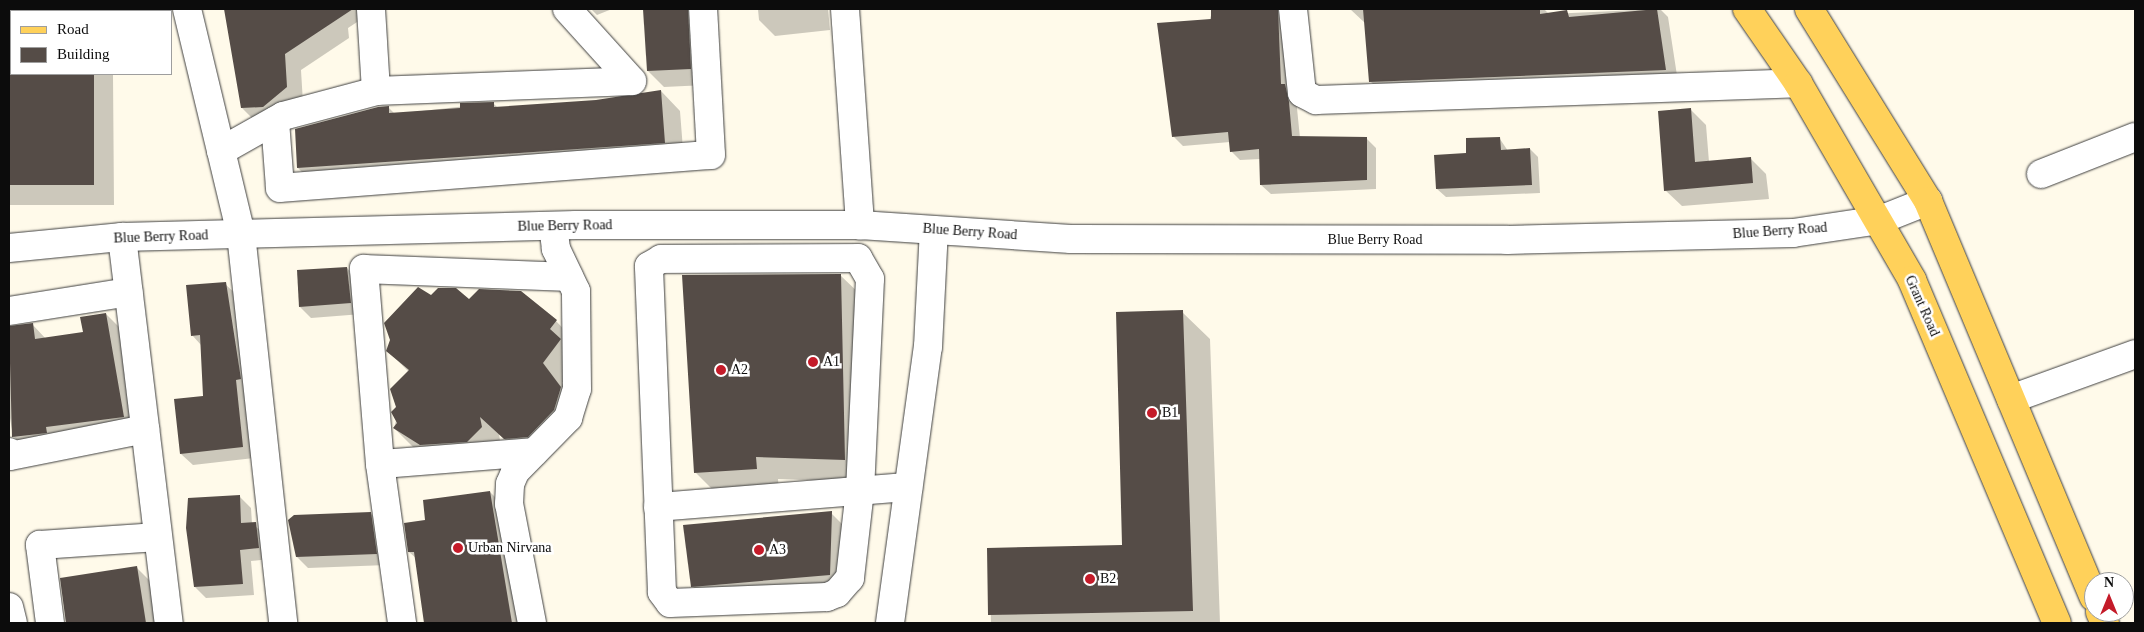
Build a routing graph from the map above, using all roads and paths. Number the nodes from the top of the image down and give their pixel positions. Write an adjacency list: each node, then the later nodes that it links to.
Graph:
1 (187, 9): 13 (street)
2 (372, 9): 10 (street)
3 (567, 9): 10 (street)
4 (703, 9): 11 (street)
5 (845, 9): 18 (street)
6 (1293, 9): 9 (street)
7 (1747, 9): 9 (main road, Grant Road)
8 (1809, 9): 15 (main road)
9 (1798, 83): 16 (main road, Grant Road)
10 (376, 91): 11 (street)
11 (275, 121): 13 (street)
12 (2135, 138): 14 (street)
13 (221, 151): 20 (street)
14 (2041, 174)
15 (1928, 202): 16 (street, Blue Berry Road); 27 (main road)
16 (1880, 220): 19 (street, Blue Berry Road); 45 (main road, Grant Road)
17 (564, 225): 18 (street, Blue Berry Road); 20 (street, Blue Berry Road); 23 (street)
18 (860, 225): 19 (street, Blue Berry Road)
19 (934, 230): 32 (street)
20 (241, 234): 21 (street, Blue Berry Road); 41 (street)
21 (122, 237): 22 (street, Blue Berry Road); 24 (street)
22 (9, 248)
23 (569, 277): 30 (street); 31 (street)
24 (128, 292): 25 (street); 28 (street)
25 (9, 311)
26 (2135, 354): 27 (street)
27 (2011, 398): 36 (main road)
28 (145, 428): 29 (street); 35 (street)
29 (9, 452)
30 (534, 452): 31 (street); 43 (street)
31 (380, 464): 42 (street)
32 (908, 487): 33 (street); 44 (street)
33 (860, 490): 34 (street); 34 (street); 34 (street)
34 (658, 507)
35 (158, 537): 39 (street); 40 (street)
36 (2084, 572)
37 (9, 609): 38 (street)
38 (13, 623)
39 (50, 623)
40 (169, 623)
41 (284, 623)
42 (402, 623)
43 (532, 623)
44 (890, 623)
45 (2058, 623)

